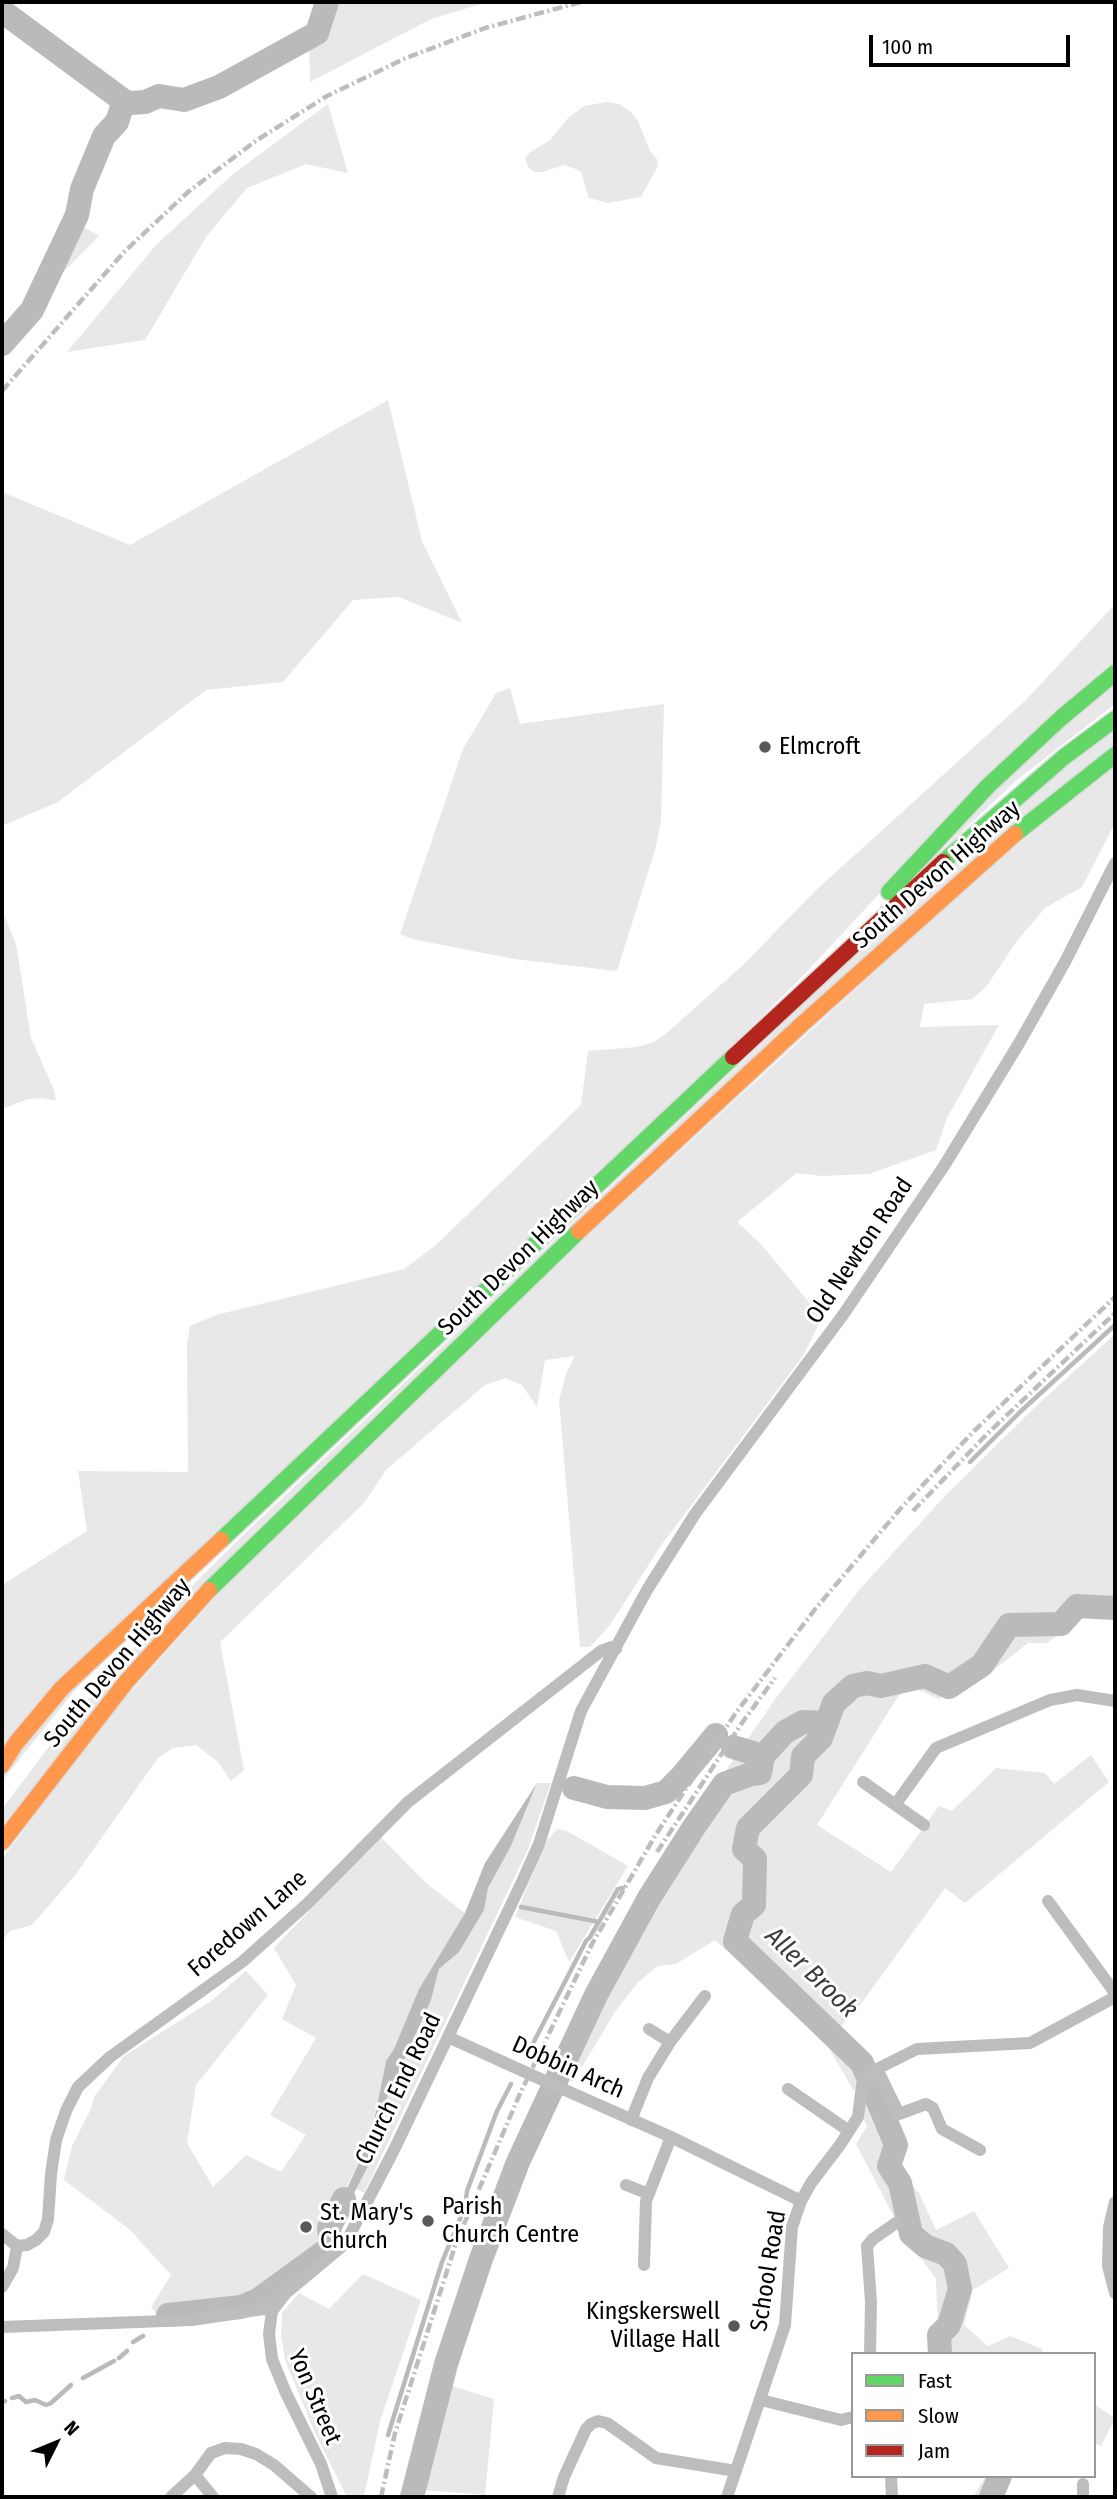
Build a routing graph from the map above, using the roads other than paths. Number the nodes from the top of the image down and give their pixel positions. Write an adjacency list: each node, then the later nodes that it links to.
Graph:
1 (1115, 673): 5 (highway)
2 (1115, 719): 5 (highway, South Devon Highway)
3 (1115, 755): 12 (highway, South Devon Highway)
4 (1115, 863): 6 (street, Old Newton Road)
5 (791, 1002): 8 (highway, South Devon Highway)
6 (616, 1649): 17 (street, Church End Road); 31 (street, Foredown Lane)
7 (1115, 1701): 10 (street)
8 (2, 1765)
9 (863, 1782): 10 (street)
10 (895, 1805): 11 (street)
11 (924, 1825)
12 (2, 1842)
13 (1048, 1901): 14 (street)
14 (1115, 1995): 19 (street, School Road)
15 (705, 1996): 18 (street)
16 (649, 2029): 18 (street)
17 (448, 2037): 21 (street, Dobbin Arch, bridge); 35 (street, Church End Road)
18 (670, 2042): 21 (street)
19 (876, 2071): 22 (street, School Road); 24 (street)
20 (788, 2089): 22 (street)
21 (631, 2120): 23 (street, Dobbin Arch)
22 (849, 2131): 27 (street, School Road)
23 (671, 2137): 26 (street); 27 (street, Dobbin Arch)
24 (980, 2150)
25 (626, 2185): 26 (street)
26 (649, 2194): 32 (street)
27 (801, 2201): 38 (street, School Road)
28 (1115, 2202): 34 (street)
29 (895, 2224): 37 (street)
30 (2, 2234): 31 (street)
31 (17, 2246): 33 (street)
32 (645, 2265)
33 (2, 2287)
34 (1115, 2293)
35 (272, 2311): 36 (street); 46 (street, Yon Street)
36 (2, 2327)
37 (870, 2352)
38 (761, 2400): 39 (street); 40 (street, School Road)
39 (851, 2418)
40 (736, 2471): 47 (street); 48 (street, School Road)
41 (195, 2475): 43 (street); 44 (street); 45 (street)
42 (891, 2478): 49 (street)
43 (171, 2497)
44 (213, 2497)
45 (311, 2497)
46 (332, 2497)
47 (558, 2497)
48 (727, 2497)
49 (892, 2497)

